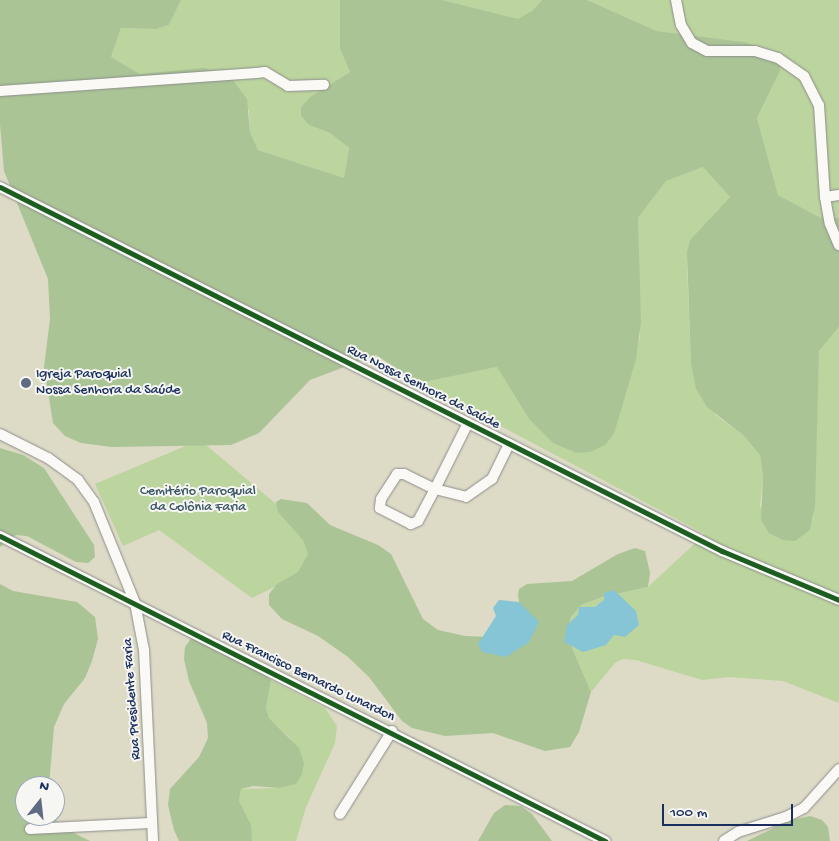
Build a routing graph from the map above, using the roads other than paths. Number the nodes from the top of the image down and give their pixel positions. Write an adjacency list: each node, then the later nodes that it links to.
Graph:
1 (676, 0): 6 (street)
2 (324, 85): 3 (street)
3 (0, 91)
4 (0, 187): 8 (street, Rua Nossa Senhora da Saúde)
5 (839, 196): 6 (street)
6 (825, 197): 7 (street)
7 (839, 245)
8 (468, 423): 10 (street, Rua Nossa Senhora da Saúde); 11 (street)
9 (0, 434): 14 (street, Rua Presidente Faria)
10 (510, 444): 11 (street); 13 (street, Rua Nossa Senhora da Saúde)
11 (435, 489): 11 (street)
12 (0, 536): 14 (street, Rua Francisco Bernardo Lunardon)
13 (839, 600)
14 (135, 603): 15 (street, Rua Francisco Bernardo Lunardon); 18 (street, Rua Presidente Faria)
15 (392, 731): 17 (street); 21 (street, Rua Francisco Bernardo Lunardon)
16 (839, 769): 22 (street)
17 (340, 814)
18 (150, 823): 19 (street); 20 (street, Rua Presidente Faria)
19 (30, 829)
20 (153, 841)
21 (605, 841)
22 (724, 841)

